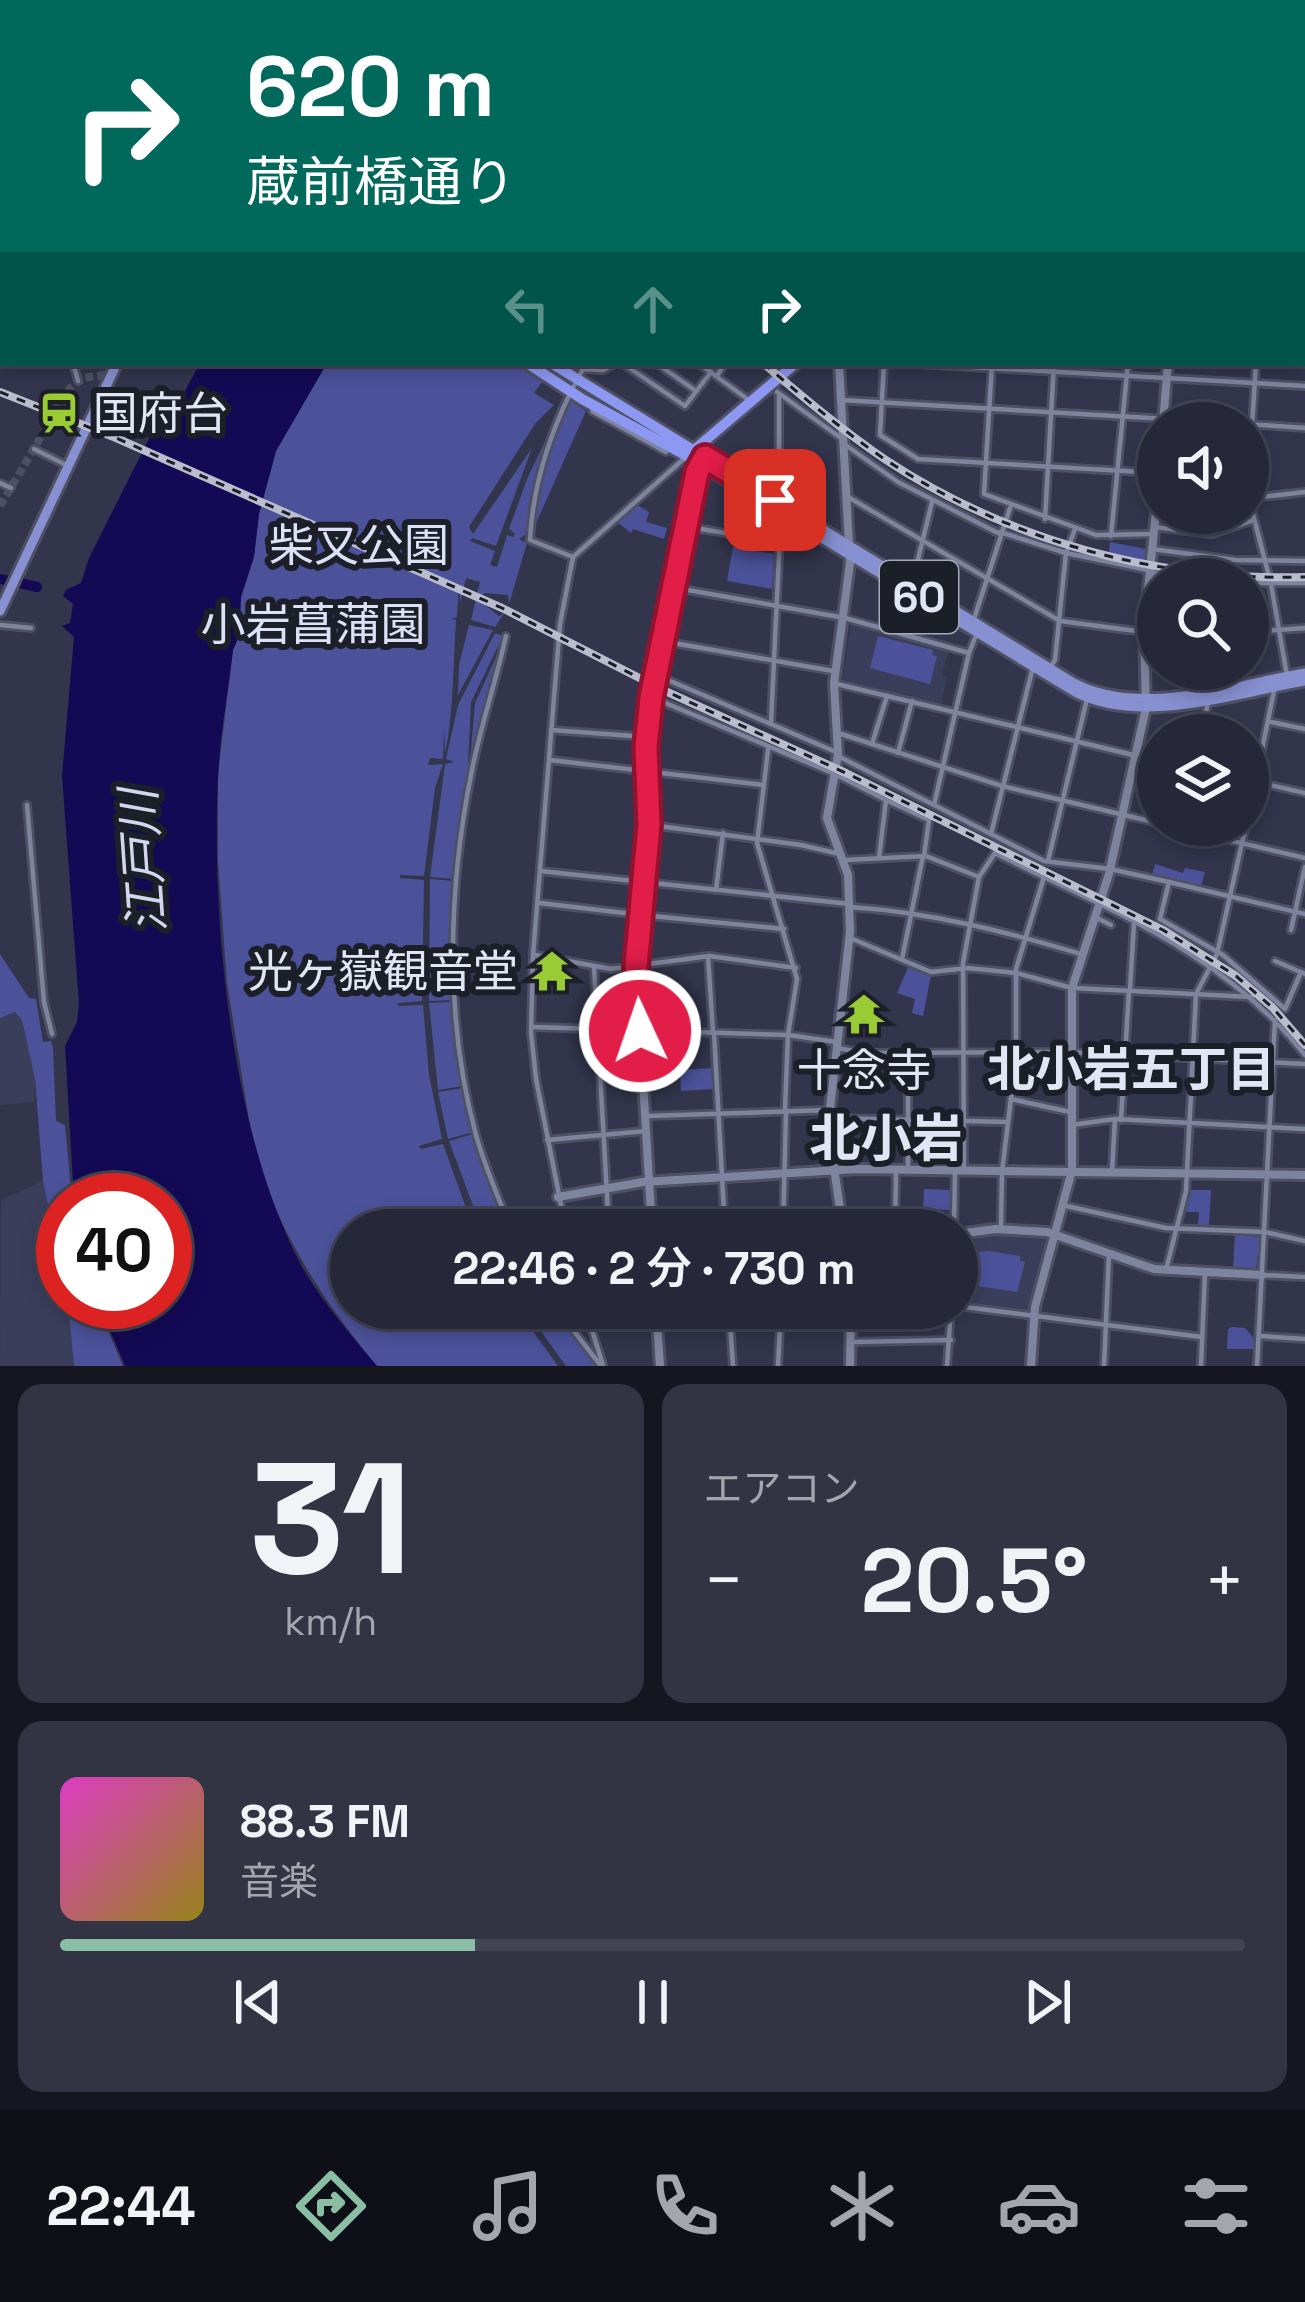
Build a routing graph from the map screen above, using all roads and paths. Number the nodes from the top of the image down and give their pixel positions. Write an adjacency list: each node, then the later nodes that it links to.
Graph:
1 (74, 366): 24 (street)
2 (116, 366): 48 (main road)
3 (535, 366): 23 (highway)
4 (555, 366): 23 (highway)
5 (613, 366): 23 (street)
6 (624, 366): 28 (street)
7 (660, 366): 19 (street)
8 (702, 366): 20 (street)
9 (722, 366): 20 (street)
10 (793, 366): 27 (highway)
11 (839, 366): 30 (street)
12 (884, 366): 31 (street)
13 (992, 366): 18 (street); 35 (street)
14 (1054, 366): 18 (street)
15 (1128, 366): 21 (street)
16 (1168, 366): 22 (street)
17 (1256, 366): 25 (street)
18 (1054, 372): 21 (street); 36 (street)
19 (671, 374): 28 (street); 29 (street)
20 (714, 374): 29 (street); 32 (street)
21 (1126, 376): 22 (street); 38 (street)
22 (1166, 378): 25 (street); 33 (street)
23 (573, 380): 43 (highway); 45 (highway); 73 (street)
24 (78, 381)
25 (1256, 383): 26 (street); 34 (street)
26 (1305, 386)
27 (774, 389): 32 (highway); 42 (street); 57 (street)
28 (660, 390): 29 (street)
29 (696, 391)
30 (840, 400): 31 (street); 42 (street)
31 (883, 400): 35 (street); 47 (street)
32 (750, 401): 45 (highway)
33 (1164, 402)
34 (1253, 402)
35 (989, 406): 36 (street); 47 (street)
36 (1052, 410): 38 (street); 49 (street)
37 (592, 411): 43 (street)
38 (1122, 414): 39 (street); 50 (street)
39 (1137, 416)
40 (1269, 425): 41 (street)
41 (1305, 428)
42 (841, 440): 56 (street); 58 (street)
43 (669, 446): 45 (highway)
44 (34, 449): 48 (street)
45 (694, 449): 46 (main road, 60); 73 (street)
46 (703, 461): 57 (main road, 60); 60 (main road, 60); 62 (street)
47 (986, 462): 49 (street); 59 (street)
48 (68, 466): 87 (main road)
49 (1048, 466): 50 (street); 61 (street)
50 (1115, 470): 51 (street); 67 (street)
51 (1137, 472)
52 (0, 483): 53 (street)
53 (10, 488)
54 (1305, 492): 55 (street)
55 (1269, 493)
56 (846, 496): 68 (street); 71 (street)
57 (775, 500): 71 (main road, 60)
58 (932, 502): 65 (street); 68 (street)
59 (1011, 506): 61 (street); 65 (street)
60 (782, 514): 69 (street); 71 (main road, 60)
61 (1045, 520): 63 (street)
62 (684, 526): 69 (street); 84 (street)
63 (1075, 529): 67 (street); 72 (street)
64 (1137, 532): 67 (street)
65 (1000, 533): 72 (street); 80 (street)
66 (1154, 534): 70 (street)
67 (1111, 536)
68 (923, 541): 80 (street); 82 (street)
69 (778, 542): 86 (street)
70 (1152, 548): 74 (street); 75 (street)
71 (850, 550): 82 (main road, 60); 85 (main road, 60); 88 (street)
72 (1066, 553): 78 (street); 89 (street)
73 (573, 557): 123 (street)
74 (1150, 558)
75 (1238, 558)
76 (1305, 560): 77 (street)
77 (1269, 561)
78 (1137, 569)
79 (1269, 577): 83 (street)
80 (988, 579): 89 (street); 91 (street)
81 (1305, 583): 83 (street)
82 (912, 584): 91 (main road, 60)
83 (1271, 584): 96 (street)
84 (671, 587): 86 (street); 99 (street)
85 (921, 598): 91 (main road, 60); 97 (street)
86 (776, 605): 88 (street); 101 (street)
87 (0, 611)
88 (845, 618): 97 (street); 104 (street)
89 (1060, 621): 94 (street); 103 (street)
90 (0, 625): 92 (street)
91 (975, 627): 100 (street); 102 (main road, 60); 103 (main road, 60)
92 (32, 628)
93 (1305, 628): 96 (street)
94 (1137, 630)
95 (1269, 632): 96 (street)
96 (1280, 632): 106 (street)
97 (907, 635): 100 (street)
98 (506, 636): 250 (street)
99 (662, 641): 101 (street); 105 (street)
100 (969, 653): 117 (street)
101 (774, 661): 104 (street); 120 (street)
102 (1033, 667): 114 (main road, 60); 121 (street)
103 (1050, 668): 116 (main road, 60)
104 (836, 671): 108 (street)
105 (654, 674): 112 (street); 120 (street)
106 (1287, 676): 107 (main road, 60); 116 (main road, 60)
107 (1305, 677): 109 (main road, 60)
108 (834, 683): 111 (street); 125 (street)
109 (1275, 686): 113 (main road, 60); 119 (street)
110 (1146, 690): 116 (street)
111 (887, 695): 115 (street); 128 (street)
112 (651, 698): 126 (street); 129 (street)
113 (1208, 698): 116 (main road, 60); 118 (street)
114 (1087, 699): 116 (main road, 60); 127 (street)
115 (912, 701): 117 (street); 130 (street)
116 (1146, 704): 132 (street)
117 (955, 711): 121 (street); 134 (street)
118 (1206, 714)
119 (1271, 722): 122 (street); 124 (street)
120 (771, 723): 131 (street)
121 (1016, 726): 127 (street); 139 (street)
122 (1305, 729)
123 (551, 730): 126 (street); 133 (street)
124 (1269, 731)
125 (838, 733): 128 (street); 131 (street)
126 (647, 737): 135 (street)
127 (1077, 740): 132 (street); 142 (street)
128 (872, 744): 130 (street)
129 (768, 747): 136 (street); 137 (street)
130 (898, 753): 134 (street)
131 (838, 755): 136 (street); 144 (street)
132 (1136, 756): 145 (street)
133 (550, 760): 135 (street); 160 (street)
134 (942, 769): 139 (street); 144 (street)
135 (647, 771): 137 (street); 147 (street)
136 (835, 774): 141 (street); 154 (street)
137 (764, 785): 150 (street)
138 (1269, 785): 140 (street)
139 (1002, 786): 142 (street); 149 (street)
140 (1305, 793)
141 (886, 800): 153 (street); 155 (street)
142 (1062, 800): 145 (street); 157 (street)
143 (27, 805): 205 (street)
144 (934, 806): 149 (street)
145 (1122, 815): 146 (street); 159 (street)
146 (1137, 818)
147 (649, 824): 148 (street); 163 (street)
148 (723, 833): 150 (street); 165 (street)
149 (992, 834): 157 (street)
150 (757, 839): 154 (street); 166 (street)
151 (1241, 846): 167 (street)
152 (1255, 846): 156 (street)
153 (924, 856): 155 (street); 161 (street); 172 (street)
154 (842, 857): 155 (street); 169 (street)
155 (879, 858)
156 (1305, 858)
157 (1048, 861): 159 (street)
158 (1305, 867): 171 (street)
159 (1110, 869): 164 (street); 170 (street)
160 (540, 871): 163 (street); 168 (street)
161 (979, 877): 162 (street); 178 (street)
162 (1044, 878): 170 (street); 181 (street)
163 (644, 882): 165 (street); 174 (street)
164 (1169, 882): 167 (street); 183 (street)
165 (716, 890): 166 (street)
166 (774, 896): 169 (street); 179 (street)
167 (1230, 896): 171 (street); 183 (street)
168 (538, 903): 174 (street); 184 (street)
169 (850, 905): 172 (street); 182 (street)
170 (1099, 905): 175 (street); 176 (street)
171 (1295, 912): 173 (street); 180 (street)
172 (911, 914): 178 (street); 187 (street)
173 (1305, 914)
174 (641, 915): 179 (street); 190 (street)
175 (1095, 917): 177 (street); 185 (street)
176 (1134, 923): 189 (street); 197 (street)
177 (1111, 925)
178 (970, 926): 181 (street); 193 (street)
179 (784, 928): 192 (street)
180 (1291, 930)
181 (1025, 937): 185 (street); 194 (street)
182 (850, 938): 187 (street); 207 (street)
183 (1218, 951): 189 (street); 195 (street)
184 (532, 955): 191 (street); 201 (street)
185 (1084, 955): 196 (street)
186 (708, 956): 190 (street); 192 (street); 204 (street)
187 (902, 959): 193 (street)
188 (1275, 962): 195 (street)
189 (1210, 964): 198 (street); 199 (street)
190 (636, 966): 191 (street); 203 (street)
191 (594, 968): 202 (street)
192 (796, 968): 206 (street)
193 (964, 968): 194 (street); 211 (street)
194 (1016, 973): 196 (street); 209 (street)
195 (1303, 973)
196 (1073, 988): 197 (street); 210 (street)
197 (1130, 991): 198 (street); 212 (street)
198 (1196, 994): 199 (street); 214 (street)
199 (1252, 997): 200 (street)
200 (1275, 1020): 213 (street); 215 (street)
201 (531, 1027): 202 (street); 233 (street)
202 (597, 1029): 203 (street); 232 (street)
203 (640, 1031): 204 (street); 222 (street)
204 (713, 1033): 206 (street); 219 (street)
205 (52, 1034)
206 (788, 1035): 207 (street); 218 (street)
207 (837, 1045): 208 (street); 221 (street)
208 (908, 1052): 211 (street); 224 (street)
209 (1016, 1052): 210 (street); 211 (street); 217 (street)
210 (1070, 1052): 212 (street); 220 (street)
211 (964, 1053): 225 (street)
212 (1125, 1055): 214 (street); 223 (street)
213 (1305, 1055)
214 (1193, 1058): 215 (street); 227 (street)
215 (1273, 1063): 216 (street); 229 (street)
216 (1305, 1064)
217 (1011, 1099): 220 (street); 226 (street)
218 (786, 1109): 219 (street); 221 (street); 241 (street)
219 (718, 1112): 222 (street); 245 (street)
220 (1071, 1112): 228 (street)
221 (828, 1114): 224 (street); 236 (street)
222 (645, 1117): 231 (street)
223 (1118, 1119): 227 (street); 228 (street); 239 (street)
224 (908, 1122): 225 (street); 235 (street)
225 (964, 1122): 226 (street); 237 (street)
226 (1008, 1122): 238 (street)
227 (1190, 1123): 229 (street); 242 (street)
228 (1071, 1125): 240 (street)
229 (1270, 1127): 230 (street); 243 (street)
230 (1305, 1129)
231 (646, 1131): 232 (street); 246 (street)
232 (603, 1135): 233 (street); 247 (street)
233 (547, 1140): 248 (street)
234 (896, 1170): 235 (street); 236 (street); 257 (street)
235 (908, 1170): 237 (street)
236 (834, 1171): 241 (street); 256 (street)
237 (959, 1171): 238 (street); 258 (street)
238 (1002, 1172): 240 (street); 260 (street)
239 (1112, 1172): 240 (street); 242 (street)
240 (1072, 1173): 249 (street)
241 (784, 1174): 245 (street); 255 (street)
242 (1188, 1174): 243 (street); 259 (street)
243 (1268, 1174): 244 (street); 262 (street)
244 (1305, 1175)
245 (722, 1177): 246 (street); 254 (street)
246 (649, 1181): 247 (street); 253 (street)
247 (607, 1188): 248 (street); 252 (street)
248 (558, 1197): 251 (street)
249 (1061, 1204): 259 (street); 263 (street)
250 (503, 1209)
251 (561, 1209)
252 (608, 1209)
253 (651, 1209)
254 (724, 1209)
255 (783, 1209)
256 (840, 1209)
257 (895, 1209)
258 (957, 1209)
259 (1177, 1228): 262 (street); 266 (street)
260 (1001, 1229): 261 (street); 263 (street)
261 (978, 1230)
262 (1264, 1232): 264 (street); 268 (street)
263 (1053, 1234): 265 (street); 271 (street)
264 (1305, 1241)
265 (1109, 1253): 266 (street); 272 (street)
266 (1166, 1270): 267 (street)
267 (1205, 1272): 268 (street); 280 (street)
268 (1262, 1275): 269 (street); 281 (street)
269 (1305, 1277)
270 (978, 1310): 271 (street)
271 (1033, 1317): 272 (street); 291 (street)
272 (1106, 1325): 280 (street); 292 (street)
273 (573, 1329): 285 (street)
274 (591, 1329): 285 (street)
275 (657, 1329): 286 (street)
276 (730, 1329): 287 (street)
277 (780, 1329): 288 (street)
278 (851, 1329): 284 (street)
279 (952, 1329): 283 (street)
280 (1202, 1336): 293 (street)
281 (1259, 1336): 282 (street); 294 (street)
282 (1305, 1339)
283 (951, 1340): 284 (street); 290 (street)
284 (851, 1342): 289 (street)
285 (602, 1366)
286 (660, 1366)
287 (733, 1366)
288 (778, 1366)
289 (850, 1366)
290 (947, 1366)
291 (1031, 1366)
292 (1104, 1366)
293 (1201, 1366)
294 (1257, 1366)

